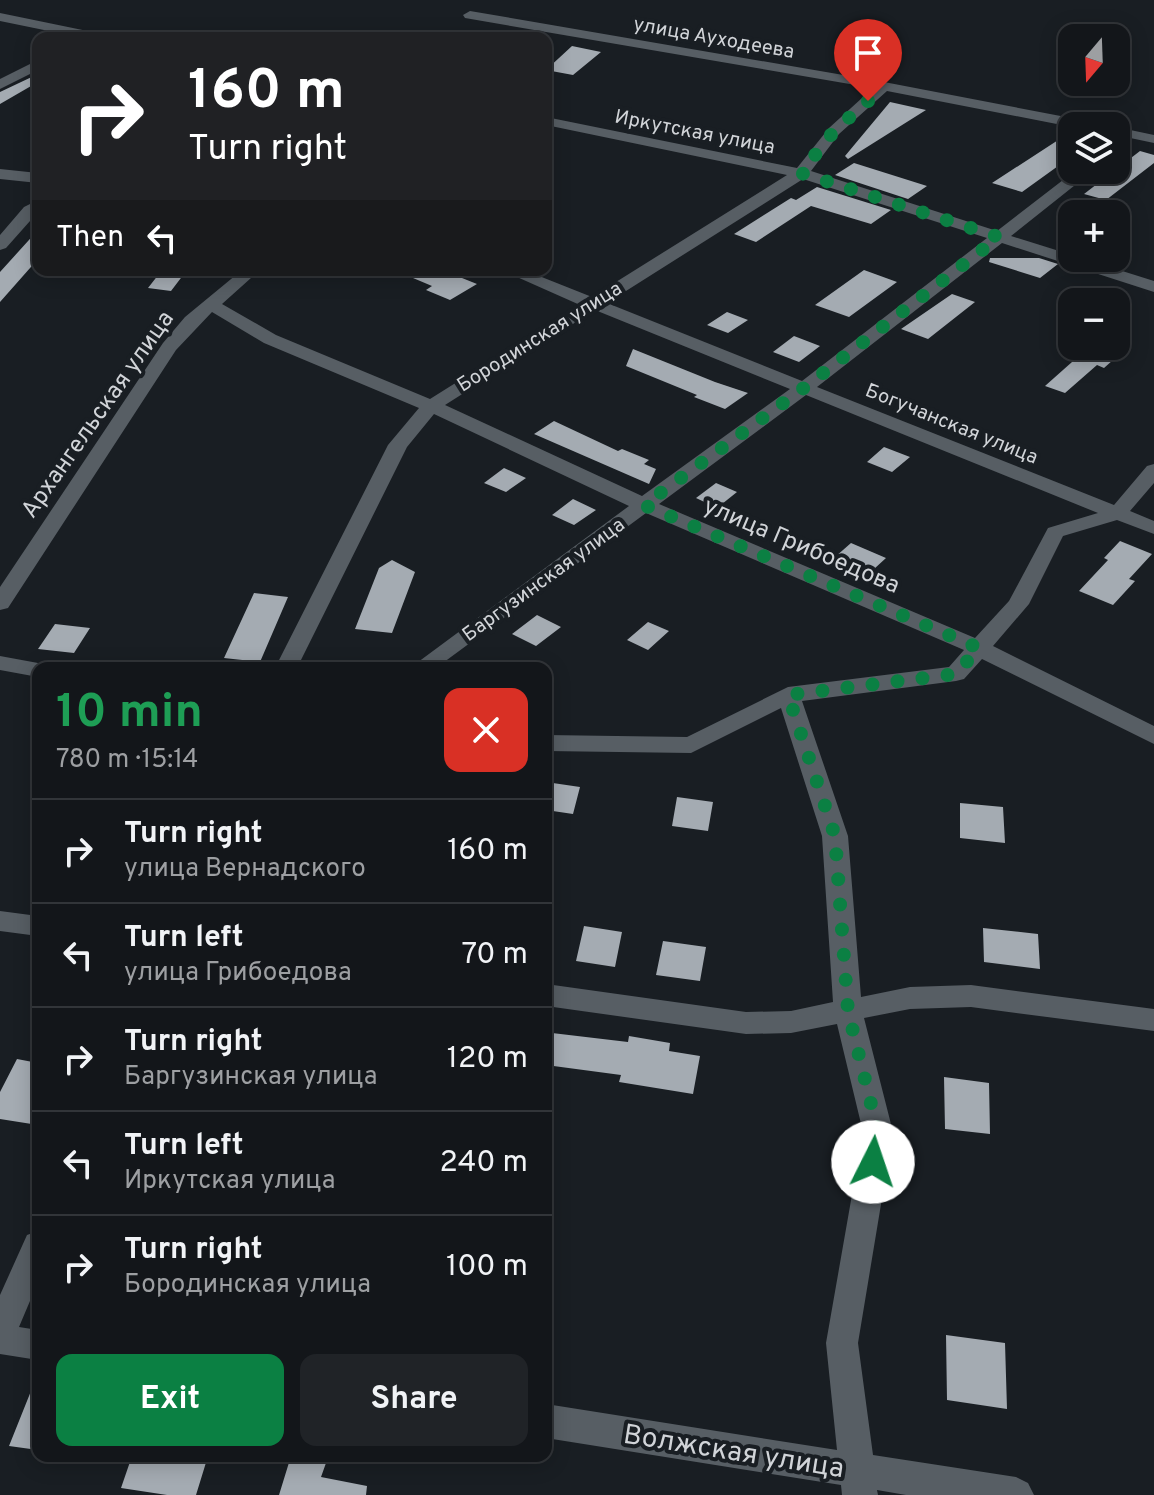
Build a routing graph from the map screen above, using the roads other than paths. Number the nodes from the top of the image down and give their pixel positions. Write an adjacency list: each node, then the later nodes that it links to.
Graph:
1 (470, 15): 4 (street, улица Ауходеева)
2 (0, 17): 3 (street)
3 (70, 32)
4 (539, 32)
5 (552, 35): 8 (street, улица Ауходеева)
6 (32, 67): 7 (street)
7 (0, 85)
8 (884, 86): 9 (street, улица Ауходеева); 15 (street, Бородинская улица)
9 (1058, 119)
10 (552, 122): 15 (street, Иркутская улица)
11 (1130, 133): 12 (street)
12 (1133, 134): 13 (street); 14 (street)
13 (1130, 136)
14 (1154, 139)
15 (801, 173): 20 (street, Иркутская улица); 25 (street, Бородинская улица)
16 (0, 174): 17 (street)
17 (32, 177)
18 (1068, 184): 20 (street, Баргузинская улица)
19 (32, 209): 21 (street)
20 (999, 237): 24 (street, Иркутская улица); 27 (street, Баргузинская улица)
21 (0, 245)
22 (245, 276): 26 (street, Архангельская улица)
23 (524, 276): 25 (street, Богучанская улица)
24 (1154, 287)
25 (591, 303): 27 (street, Богучанская улица); 28 (street, Бородинская улица)
26 (210, 304): 28 (street, улица Грибоедова); 33 (street, Архангельская улица)
27 (805, 387): 30 (street, Баргузинская улица); 31 (street, Богучанская улица)
28 (431, 406): 30 (street, улица Грибоедова); 35 (street, Бородинская улица)
29 (1154, 470): 31 (street)
30 (644, 505): 34 (street, улица Грибоедова); 36 (street, Баргузинская улица)
31 (1117, 514): 32 (street, Богучанская улица); 34 (street)
32 (1154, 528)
33 (0, 603)
34 (979, 648): 39 (street); 40 (street, улица Грибоедова)
35 (289, 662)
36 (429, 662)
37 (0, 663): 38 (street)
38 (32, 669)
39 (788, 695): 41 (street); 45 (street)
40 (1154, 736)
41 (552, 743)
42 (0, 921): 43 (street)
43 (32, 925)
44 (552, 996): 45 (street)
45 (848, 1011): 46 (street); 52 (street)
46 (1154, 1020)
47 (32, 1259): 48 (street)
48 (0, 1332)
49 (0, 1339): 50 (street)
50 (32, 1344)
51 (552, 1422): 52 (street, Волжская улица)
52 (860, 1482): 53 (street, Волжская улица)
53 (1016, 1495)

